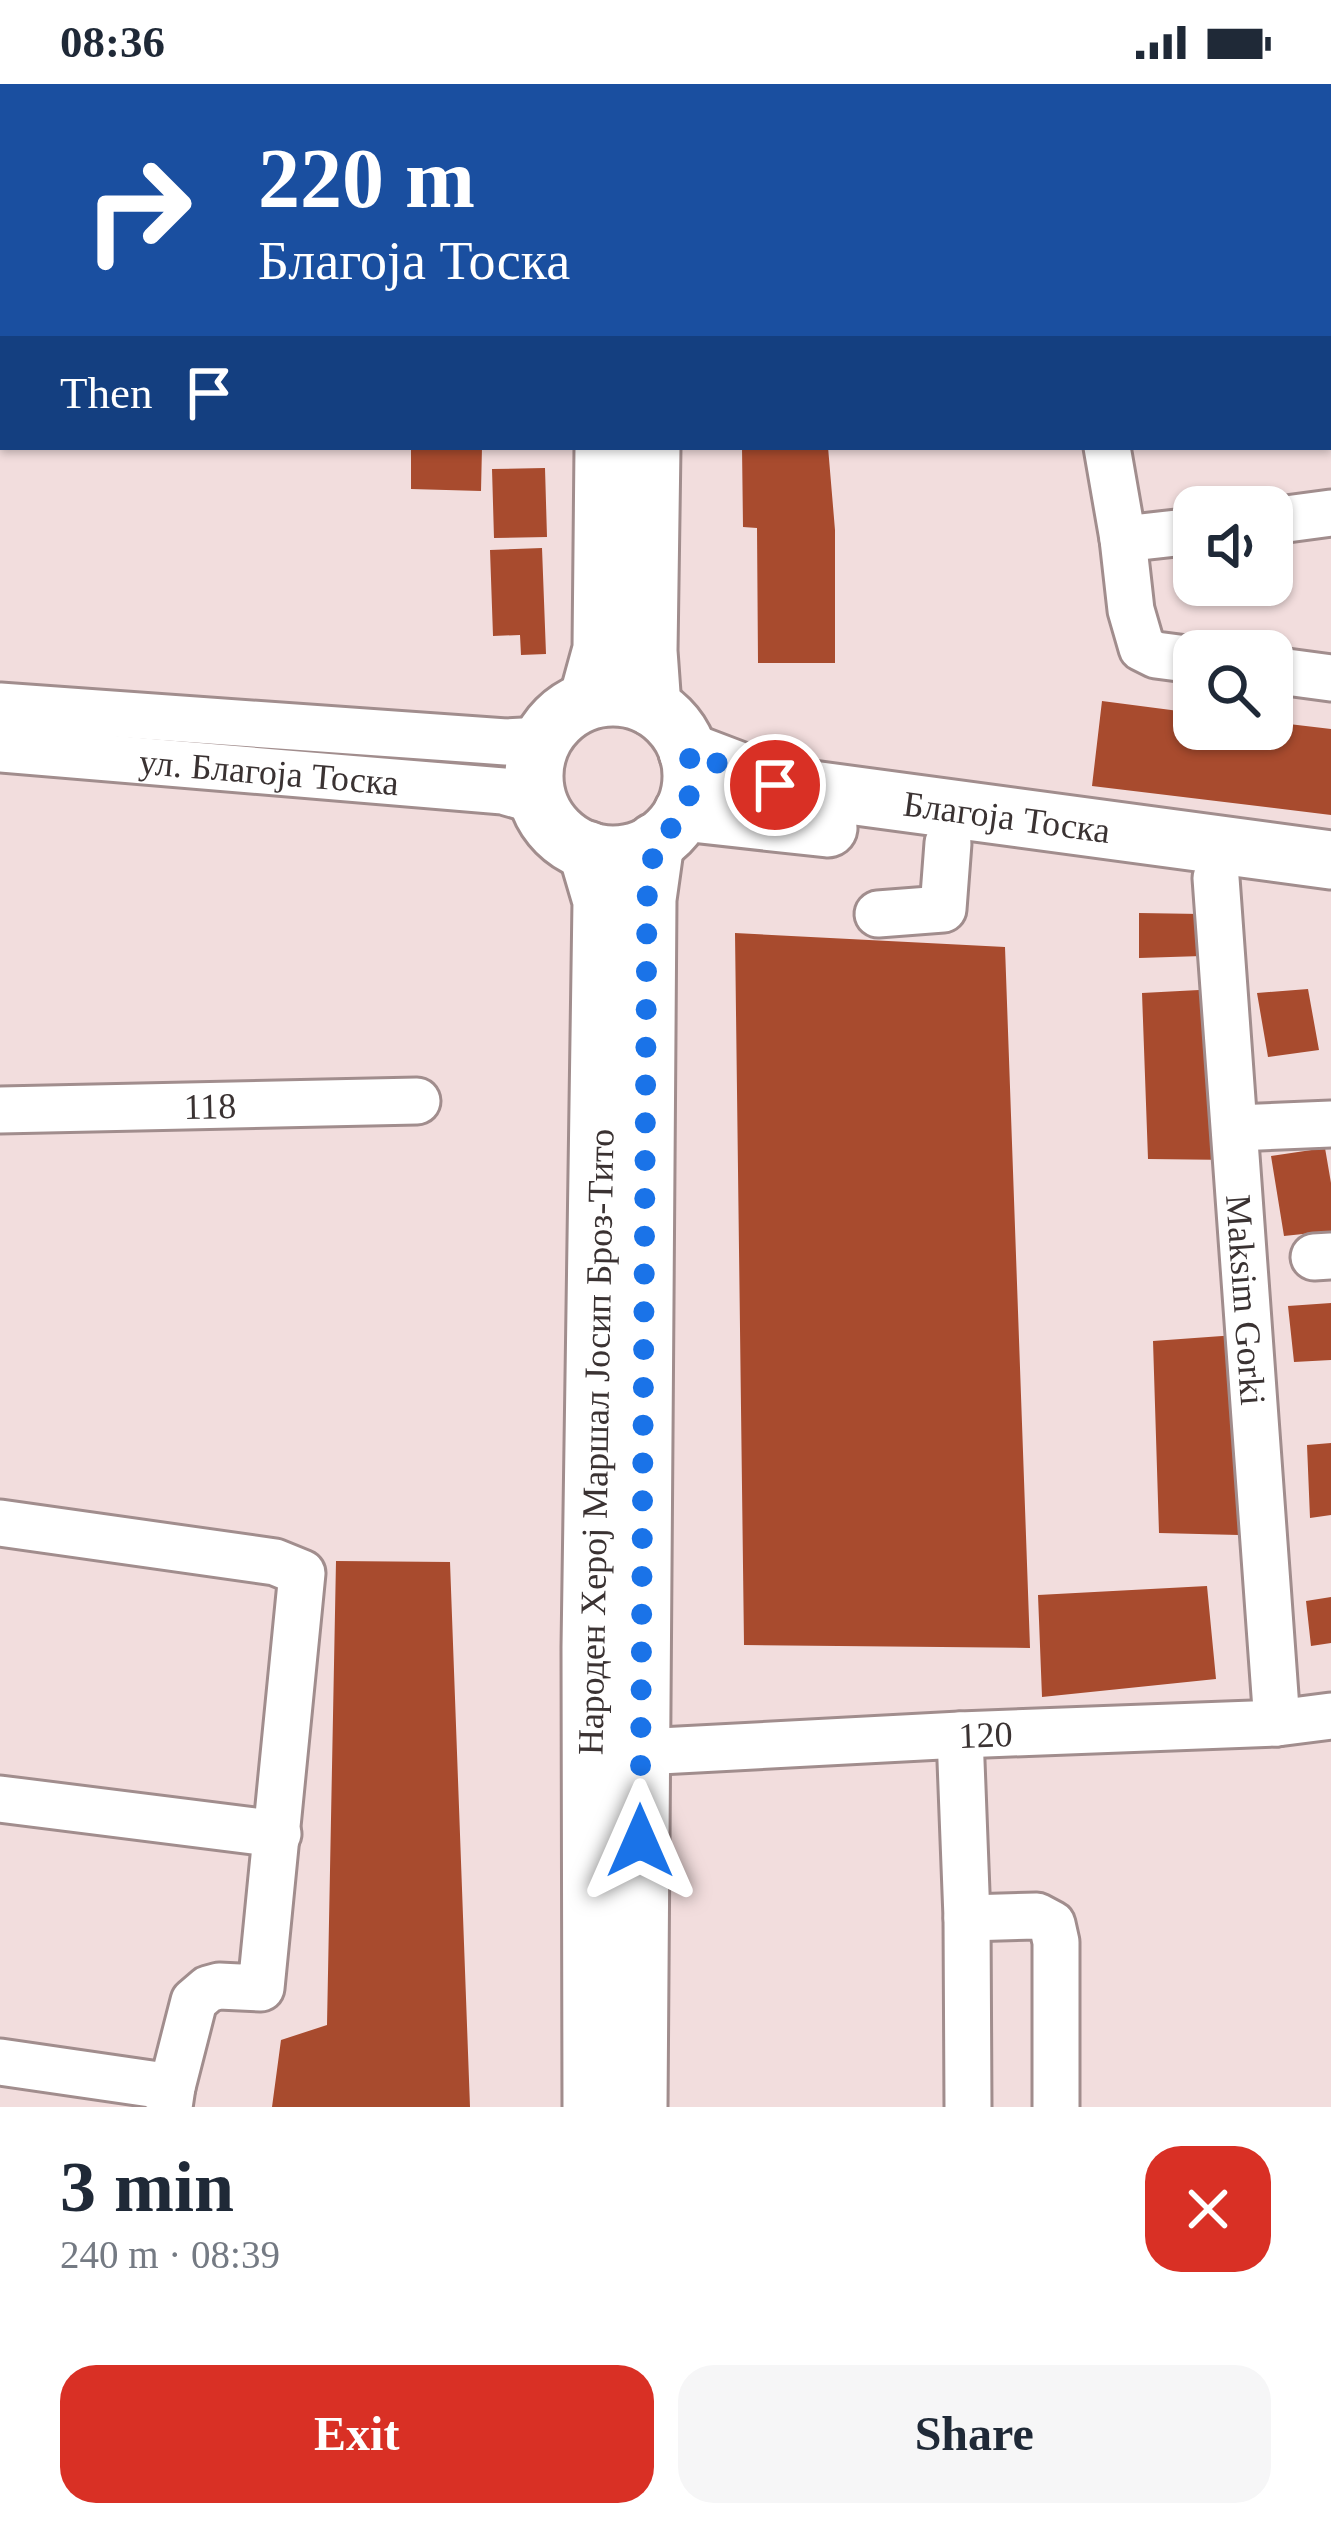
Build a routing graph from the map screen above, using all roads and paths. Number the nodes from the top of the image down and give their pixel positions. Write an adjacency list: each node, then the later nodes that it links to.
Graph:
1 (604, 450): 11 (main road)
2 (651, 450): 13 (main road)
3 (1108, 450): 7 (street)
4 (1331, 513): 5 (street)
5 (1293, 518)
6 (1173, 533): 7 (street)
7 (1123, 539): 8 (street)
8 (1173, 657)
9 (1293, 673): 10 (street)
10 (1331, 678)
11 (588, 700): 13 (main road); 14 (main road)
12 (0, 706): 14 (street)
13 (652, 707): 16 (main road)
14 (542, 740): 17 (main road)
15 (0, 748): 17 (street, ул. Благоја Тоска)
16 (688, 752): 18 (main road, Народен Херој Маршал Јосип Броз-Тито); 21 (main road, Благоја Тоска)
17 (538, 801): 20 (main road)
18 (669, 827): 19 (main road); 20 (main road); 33 (main road, Народен Херој Маршал Јосип Броз-Тито)
19 (948, 843): 22 (main road); 24 (street)
20 (587, 850): 39 (main road, Народен Херој Маршал Јосип Броз-Тито)
21 (1331, 860)
22 (1216, 878): 23 (main road); 28 (street, Maksim Gorki)
23 (1331, 897)
24 (878, 914)
25 (417, 1101): 26 (street, 118)
26 (0, 1110)
27 (1331, 1124): 28 (street)
28 (1236, 1128): 31 (street, Maksim Gorki)
29 (0, 1523): 35 (street)
30 (1331, 1716): 31 (street, 120)
31 (1277, 1724): 32 (street, 120)
32 (960, 1736): 33 (street, 120); 36 (street)
33 (641, 1752): 40 (main road, Народен Херој Маршал Јосип Броз-Тито)
34 (0, 1799): 35 (street)
35 (278, 1834): 38 (street)
36 (967, 1918): 41 (street); 42 (street)
37 (0, 2062): 38 (street)
38 (170, 2097)
39 (592, 2107)
40 (638, 2107)
41 (968, 2107)
42 (1055, 2107)

